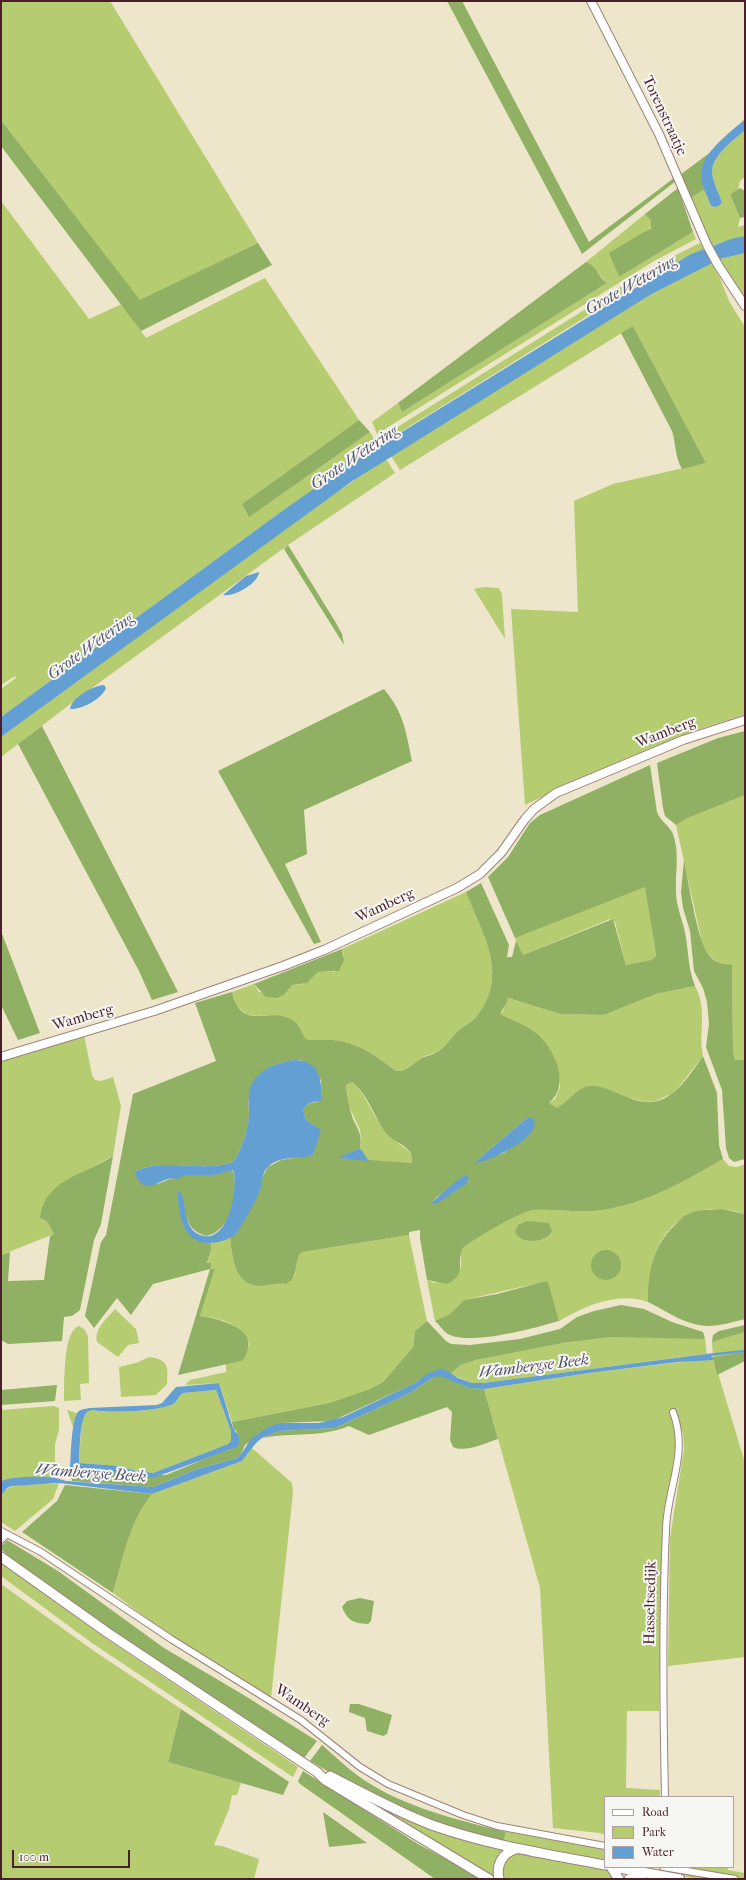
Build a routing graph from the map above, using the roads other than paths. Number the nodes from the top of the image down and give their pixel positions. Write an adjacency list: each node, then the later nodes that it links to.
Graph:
1 (591, 1): 2 (street, Torenstraatje)
2 (745, 306)
3 (745, 720): 4 (street, Wamberg)
4 (1, 1057)
5 (673, 1412): 10 (street, Hasseltsedijk)
6 (4, 1532): 7 (street, Wamberg); 11 (street, Wamberg)
7 (1, 1540)
8 (1, 1557): 9 (main road)
9 (318, 1772): 12 (main road); 18 (main road)
10 (665, 1796)
11 (604, 1846)
12 (516, 1849): 13 (main road); 19 (main road)
13 (604, 1865)
14 (613, 1868): 20 (main road)
15 (618, 1868): 23 (main road)
16 (668, 1868): 17 (street)
17 (722, 1878): 24 (street)
18 (489, 1879)
19 (499, 1879)
20 (619, 1879)
21 (629, 1879): 22 (main road)
22 (642, 1879)
23 (680, 1879)
24 (735, 1879)

